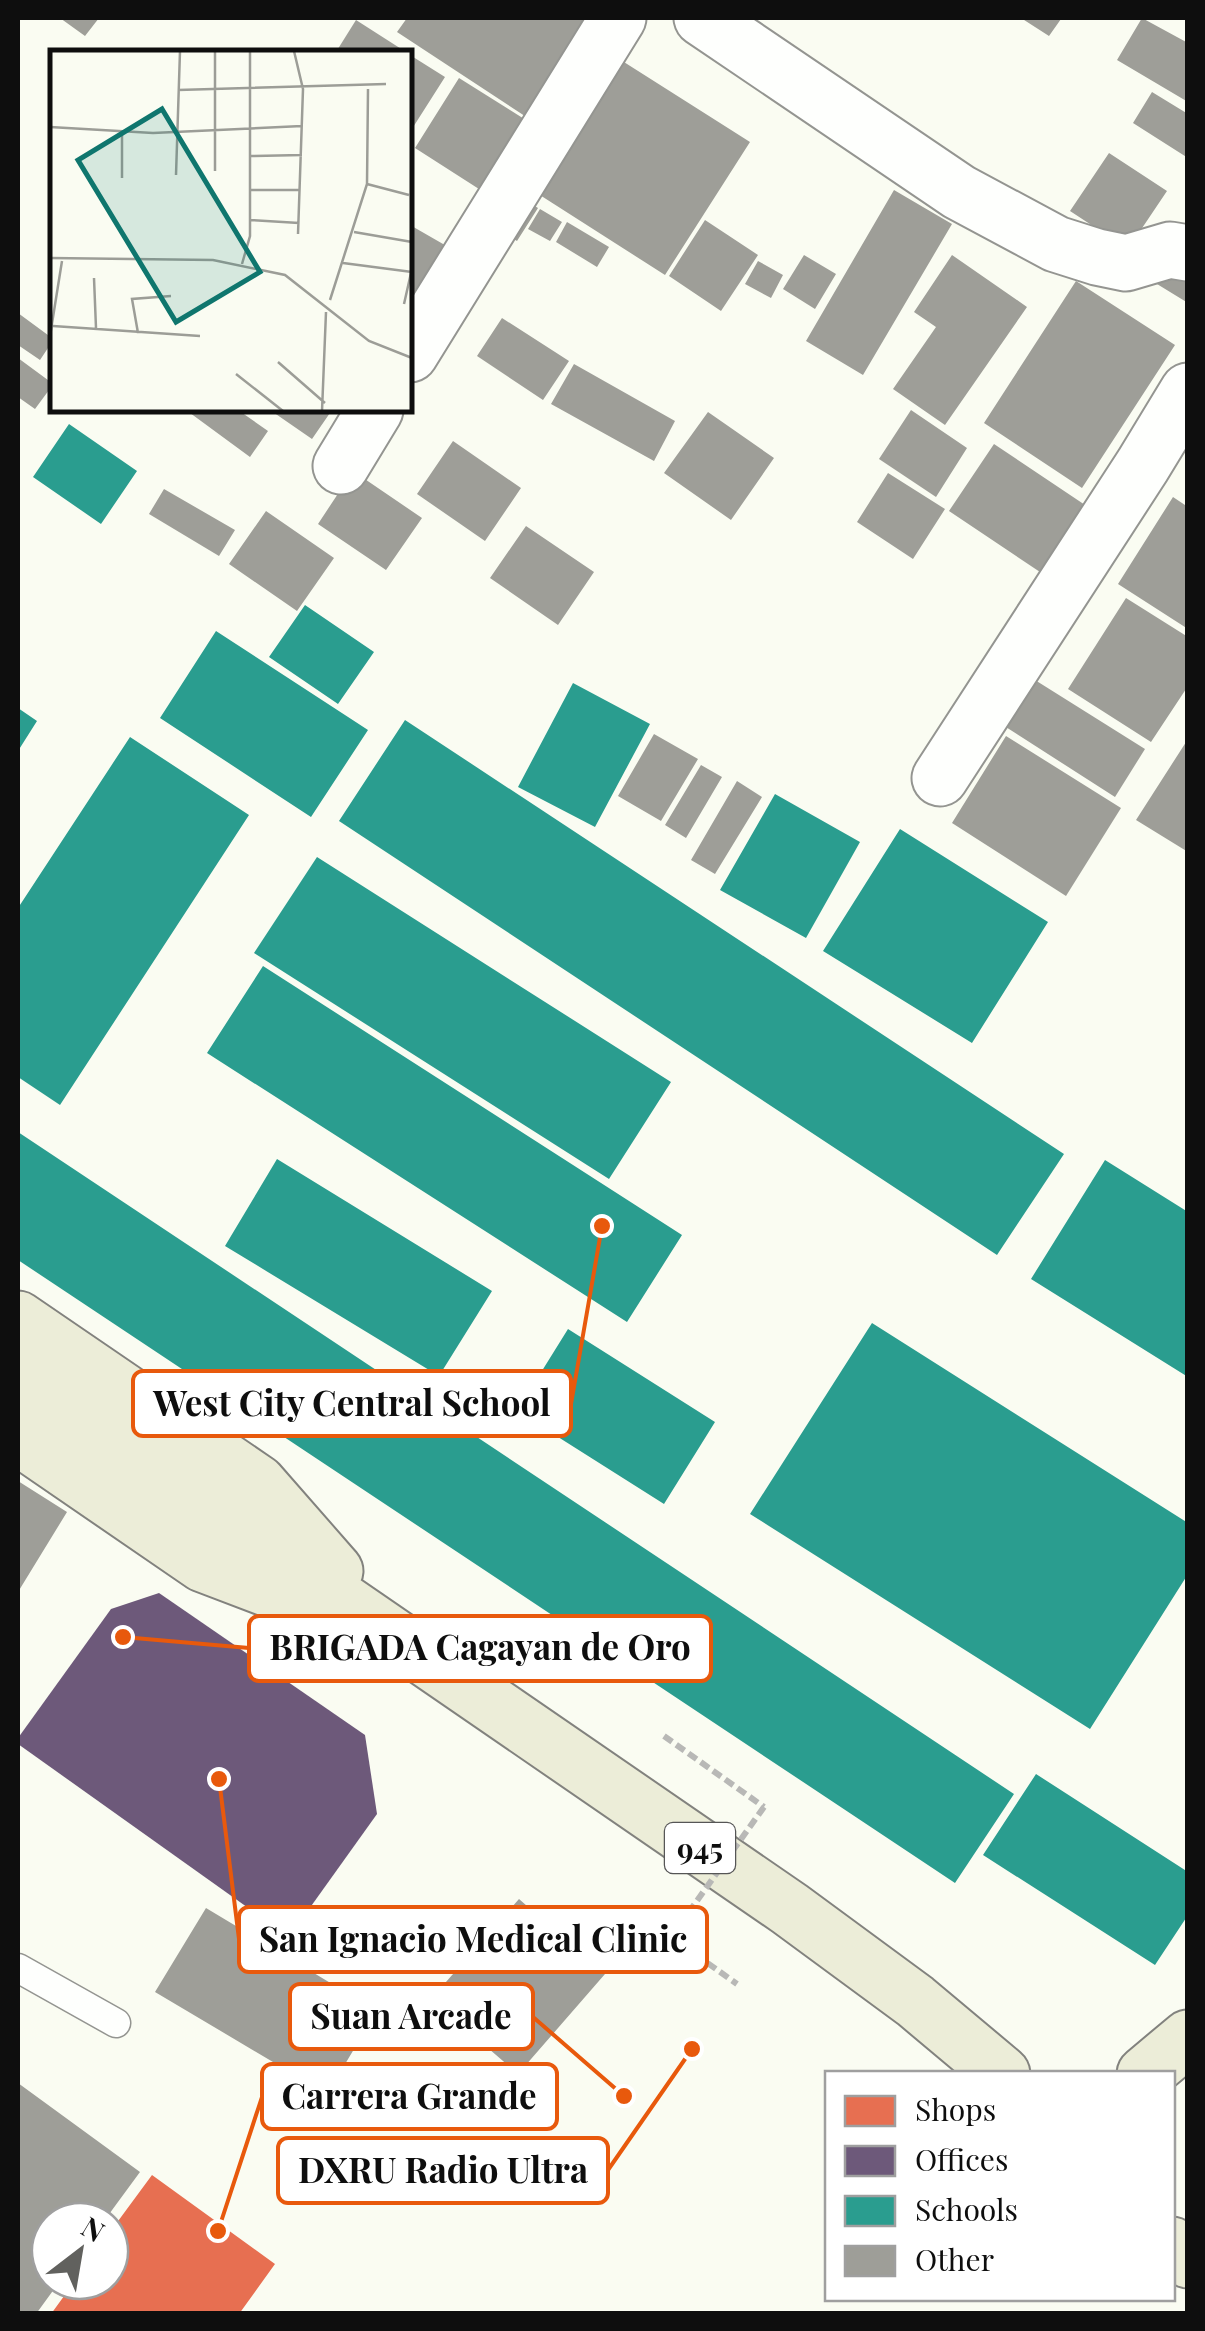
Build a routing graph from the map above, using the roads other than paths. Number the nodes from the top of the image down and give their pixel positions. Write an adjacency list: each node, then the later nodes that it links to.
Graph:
1 (618, 18): 4 (street)
2 (702, 18): 3 (street)
3 (1188, 253)
4 (412, 351)
5 (1188, 391): 8 (street)
6 (374, 412): 7 (street)
7 (341, 466)
8 (940, 778)
9 (18, 1319): 12 (main road)
10 (18, 1378): 12 (main road, 945)
11 (18, 1438): 12 (main road)
12 (389, 1634): 16 (main road, 945)
13 (18, 1968): 14 (lane)
14 (116, 2023)
15 (1188, 2038): 17 (main road)
16 (998, 2071)
17 (1149, 2071)

